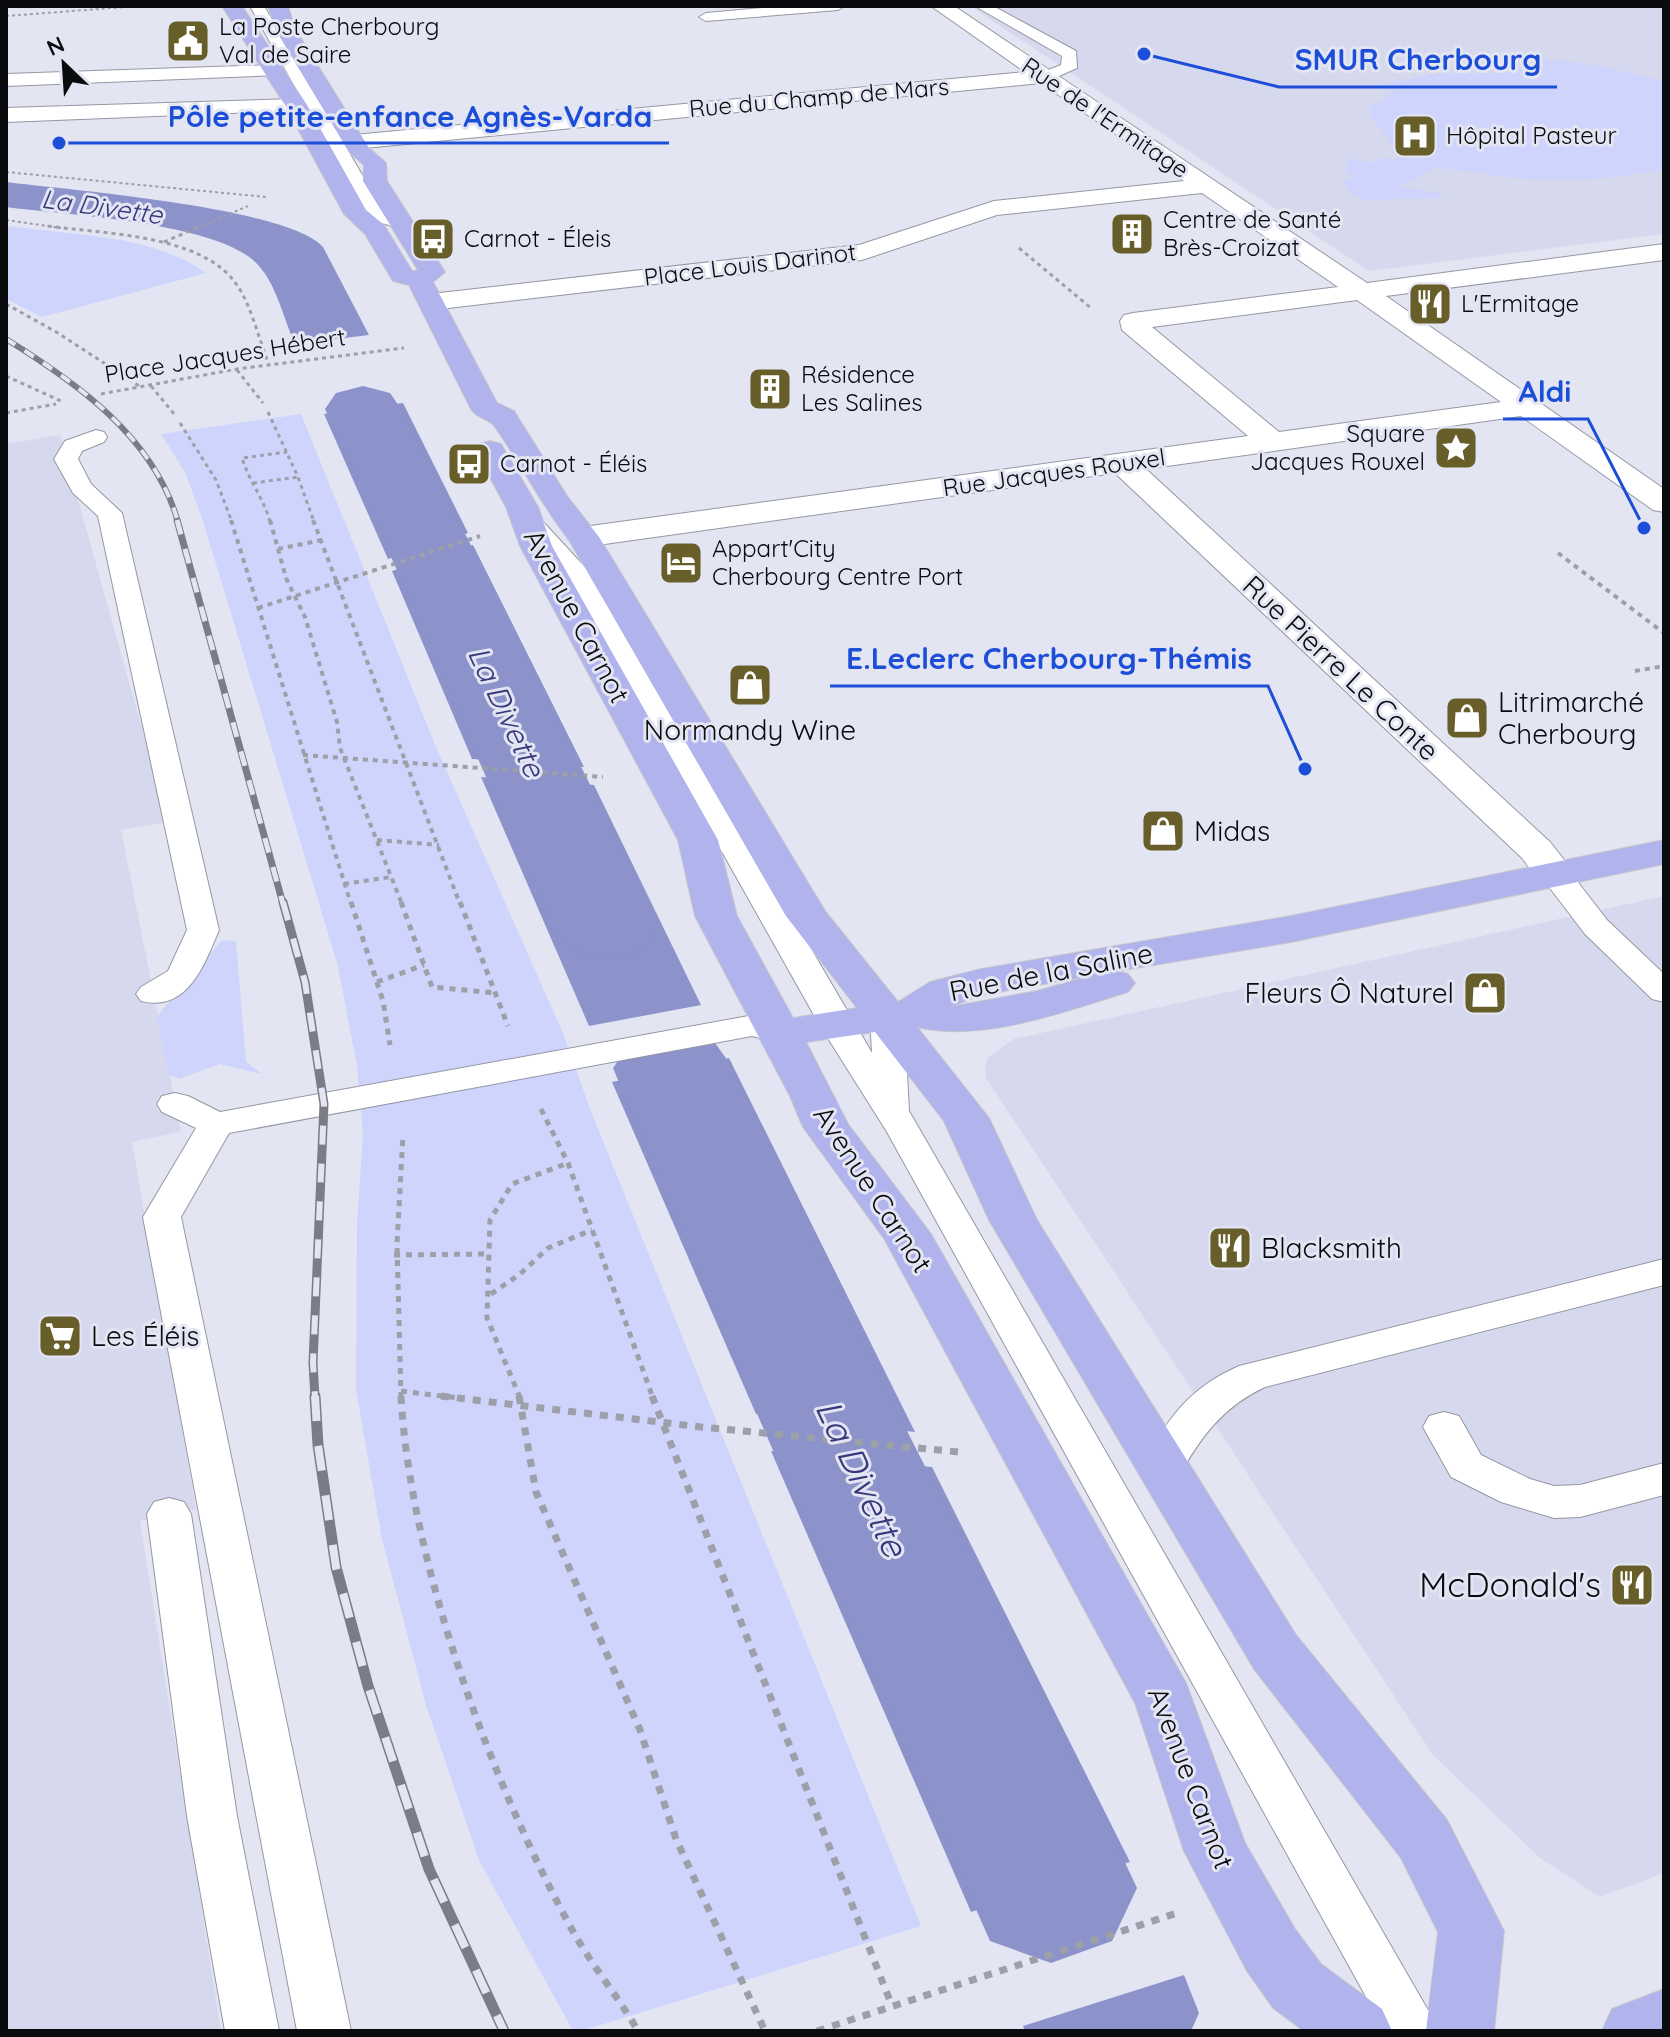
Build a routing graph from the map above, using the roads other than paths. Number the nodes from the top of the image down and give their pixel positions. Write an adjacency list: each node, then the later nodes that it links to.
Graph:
1 (232, 6): 8 (main road, Avenue Carnot)
2 (257, 6): 15 (lane)
3 (278, 6): 13 (main road, Avenue Carnot)
4 (838, 6): 7 (lane)
5 (941, 6): 9 (street, Rue de l'Ermitage)
6 (982, 6): 9 (lane)
7 (706, 17)
8 (273, 71): 10 (street); 11 (main road, Avenue Carnot)
9 (1044, 77): 13 (street, Rue du Champ de Mars); 14 (street, Rue de l'Ermitage)
10 (6, 80)
11 (296, 105): 12 (street); 17 (main road, Avenue Carnot)
12 (6, 115)
13 (354, 142): 15 (main road, Avenue Carnot)
14 (1205, 186): 17 (street, Place Louis Darinot); 18 (street, Rue de l'Ermitage)
15 (402, 223): 17 (main road, Avenue Carnot)
16 (1664, 252): 18 (street)
17 (425, 291): 20 (main road, Avenue Carnot)
18 (1363, 292): 19 (street, Rue de l'Ermitage); 22 (street)
19 (1526, 407): 22 (street, Rue Jacques Rouxel); 24 (street, Rue de l'Ermitage)
20 (485, 409): 25 (main road, Avenue Carnot); 26 (main road)
21 (96, 437): 30 (lane)
22 (1273, 442): 23 (street, Rue Jacques Rouxel)
23 (1122, 463): 26 (street, Rue Jacques Rouxel); 28 (street, Rue Pierre Le Conte)
24 (1664, 503)
25 (526, 518): 32 (main road, Avenue Carnot); 32 (lane)
26 (583, 537): 31 (main road)
27 (1664, 852): 28 (main road, Rue de la Saline)
28 (1556, 875): 29 (lane); 31 (main road, Rue de la Saline)
29 (1664, 992)
30 (153, 994)
31 (902, 1015): 32 (main road, Rue de la Saline); 34 (lane); 38 (main road)
32 (778, 1028): 34 (lane); 35 (lane); 44 (main road, Avenue Carnot)
33 (175, 1104): 35 (lane)
34 (893, 1113): 45 (lane)
35 (216, 1124): 43 (lane)
36 (1664, 1272): 38 (lane)
37 (1444, 1427): 39 (lane)
38 (1163, 1466): 46 (main road)
39 (1664, 1479)
40 (169, 1514): 42 (lane)
41 (1664, 2020): 47 (main road)
42 (252, 2031)
43 (324, 2031)
44 (1358, 2031)
45 (1413, 2031)
46 (1460, 2031)
47 (1636, 2031)

